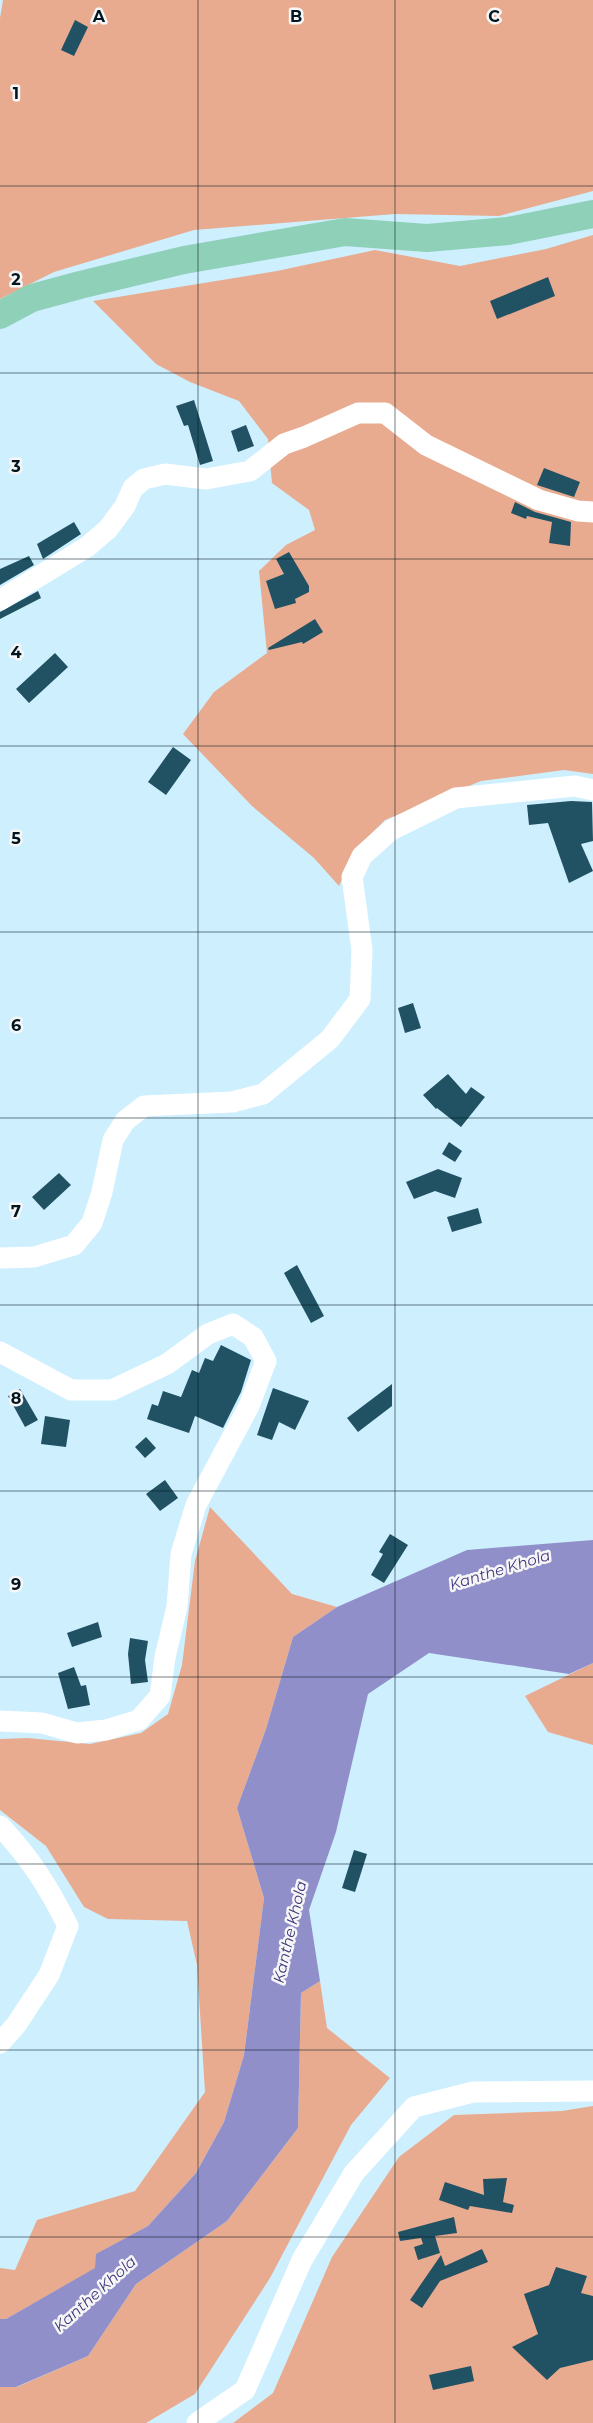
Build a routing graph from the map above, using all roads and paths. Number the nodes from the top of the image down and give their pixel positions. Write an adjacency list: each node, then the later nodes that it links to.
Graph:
1 (593, 214): 2 (main road)
2 (0, 315)
3 (593, 512): 4 (street)
4 (0, 600)
5 (593, 790): 6 (street)
6 (0, 1258)
7 (0, 1352): 8 (street)
8 (0, 1721)
9 (0, 1826): 10 (street)
10 (0, 2043)
11 (593, 2091): 12 (street)
12 (197, 2423)

